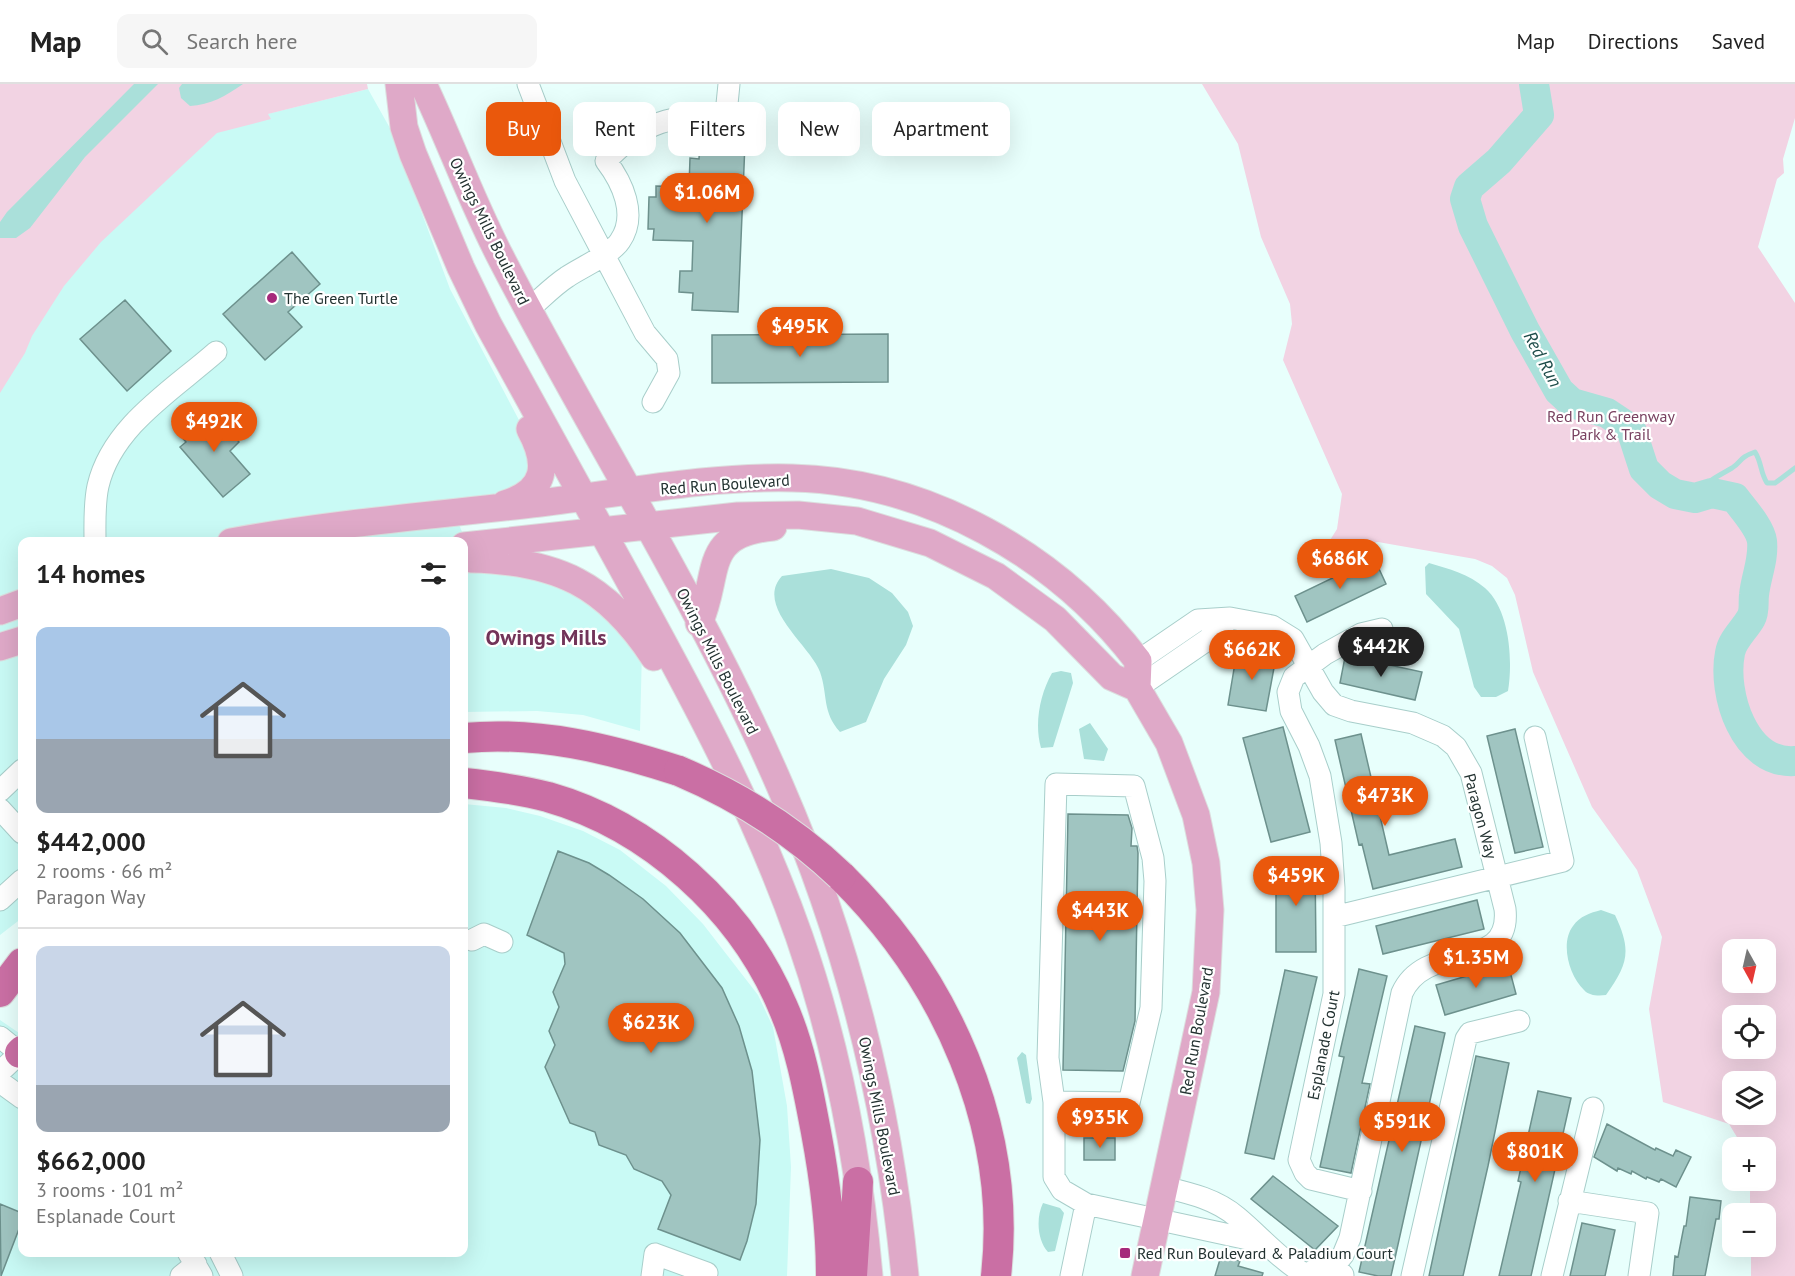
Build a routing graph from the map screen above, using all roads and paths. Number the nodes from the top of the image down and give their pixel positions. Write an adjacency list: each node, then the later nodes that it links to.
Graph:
1 (399, 84): 5 (main road, Owings Mills Boulevard)
2 (423, 84): 7 (main road, Owings Mills Boulevard)
3 (528, 84): 6 (street)
4 (729, 84): 6 (street)
5 (413, 154): 11 (main road, Owings Mills Boulevard); 12 (main road)
6 (604, 254): 7 (street); 9 (street)
7 (528, 310): 10 (main road, Owings Mills Boulevard)
8 (216, 352): 16 (street)
9 (653, 402)
10 (629, 492): 11 (main road, Red Run Boulevard); 14 (main road, Owings Mills Boulevard); 27 (main road, Red Run Boulevard)
11 (584, 498): 12 (main road, Red Run Boulevard); 15 (main road, Owings Mills Boulevard)
12 (489, 509): 17 (main road, Red Run Boulevard)
13 (857, 521): 14 (main road, Red Run Boulevard); 23 (main road); 29 (main road, Red Run Boulevard)
14 (647, 526): 15 (main road, Red Run Boulevard); 23 (main road, Owings Mills Boulevard)
15 (602, 531): 18 (main road, Red Run Boulevard); 32 (main road, Owings Mills Boulevard)
16 (95, 537)
17 (270, 537)
18 (468, 546)
19 (468, 558): 32 (main road)
20 (18, 604): 21 (main road)
21 (0, 611)
22 (1230, 618): 27 (street); 28 (street, Paragon Way); 29 (street)
23 (699, 623): 64 (main road, Owings Mills Boulevard)
24 (1382, 630): 28 (street, Esplanade Court)
25 (18, 641): 26 (main road)
26 (0, 647)
27 (1138, 661): 29 (main road)
28 (1309, 664): 38 (street, Paragon Way); 41 (street, Esplanade Court)
29 (1137, 688): 50 (main road, Red Run Boulevard)
30 (1534, 737): 38 (street, Paragon Way)
31 (468, 738): 65 (highway, bridge)
32 (714, 738): 49 (main road, Owings Mills Boulevard)
33 (18, 774): 35 (street)
34 (468, 784): 61 (highway)
35 (0, 791)
36 (0, 809): 37 (street)
37 (18, 829)
38 (1497, 877): 41 (street, Paragon Way); 51 (street, Paragon Way)
39 (18, 884): 40 (street)
40 (0, 900)
41 (1334, 917): 51 (street, Esplanade Court)
42 (472, 940): 43 (street)
43 (502, 942)
44 (1519, 1021): 69 (street)
45 (0, 1082): 46 (street)
46 (18, 1095)
47 (1054, 1102): 47 (street); 53 (street)
48 (1593, 1108): 52 (street)
49 (858, 1182): 62 (highway); 63 (main road, Owings Mills Boulevard)
50 (1164, 1187): 54 (main road, Red Run Boulevard); 55 (street)
51 (1361, 1191): 57 (street, Paragon Way)
52 (1569, 1201): 70 (street); 71 (street)
53 (1086, 1204): 54 (street); 66 (street)
54 (1157, 1219): 55 (street); 67 (main road, Red Run Boulevard)
55 (1262, 1242): 68 (street)
56 (222, 1257): 59 (street)
57 (1338, 1271): 68 (street)
58 (707, 1273): 60 (street)
59 (232, 1276)
60 (652, 1276)
61 (831, 1276)
62 (852, 1276)
63 (868, 1276)
64 (904, 1276)
65 (996, 1276)
66 (1071, 1276)
67 (1144, 1276)
68 (1308, 1276)
69 (1412, 1276)
70 (1552, 1276)
71 (1639, 1276)

